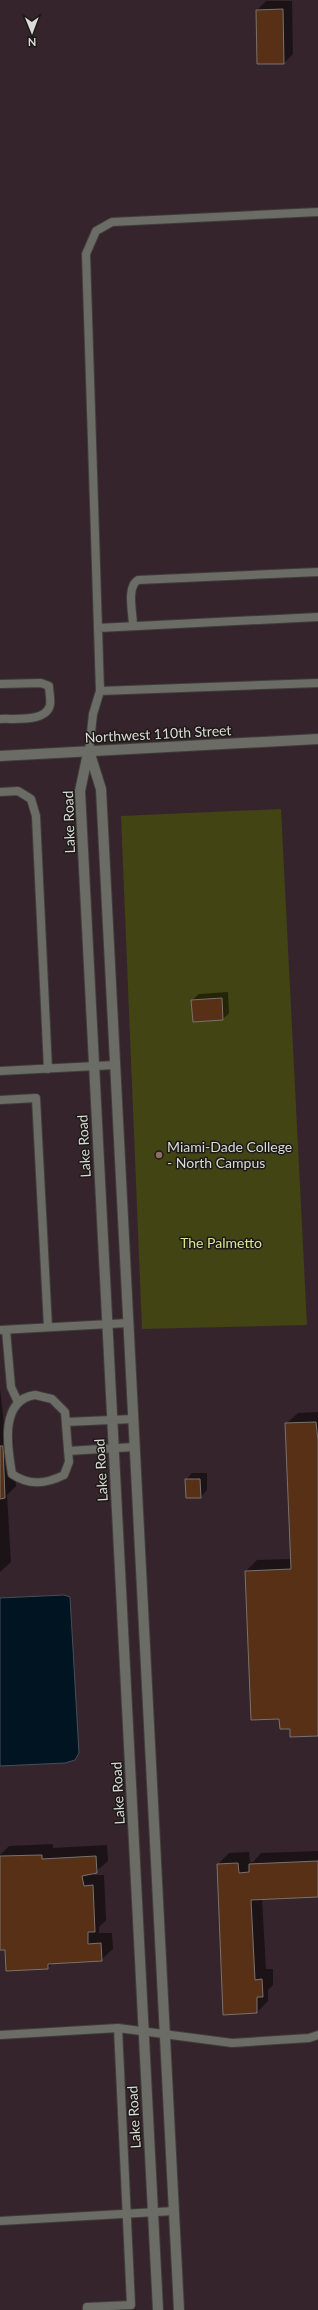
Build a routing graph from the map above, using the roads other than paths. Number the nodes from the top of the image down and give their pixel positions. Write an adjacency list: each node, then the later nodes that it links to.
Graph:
1 (318, 212): 5 (lane)
2 (318, 572): 4 (lane)
3 (318, 617): 4 (lane)
4 (133, 626): 5 (lane)
5 (98, 628): 8 (lane)
6 (318, 683): 8 (lane)
7 (0, 684): 9 (lane)
8 (100, 691): 11 (lane)
9 (0, 719)
10 (318, 739): 11 (street, Northwest 110th Street)
11 (88, 751): 12 (street, Northwest 110th Street); 14 (street); 15 (street, Lake Road)
12 (0, 756)
13 (0, 792): 16 (lane)
14 (115, 1066): 15 (lane); 19 (street)
15 (94, 1067): 16 (lane); 20 (street, Lake Road)
16 (48, 1069): 17 (lane)
17 (0, 1071)
18 (0, 1100): 21 (lane)
19 (128, 1323): 20 (lane); 24 (street)
20 (107, 1324): 21 (lane); 25 (street, Lake Road)
21 (48, 1327): 22 (lane)
22 (3, 1330): 23 (lane)
23 (17, 1400): 26 (lane); 29 (lane)
24 (133, 1419): 25 (lane); 27 (street)
25 (112, 1420): 26 (lane); 28 (street, Lake Road)
26 (66, 1422): 29 (lane)
27 (134, 1447): 28 (lane); 33 (street)
28 (114, 1448): 29 (lane); 31 (street, Lake Road)
29 (68, 1451)
30 (118, 2028): 31 (lane); 32 (lane); 37 (lane)
31 (144, 2031): 33 (lane); 36 (street, Lake Road)
32 (0, 2035)
33 (164, 2035): 34 (lane); 35 (street)
34 (318, 2035)
35 (174, 2211): 36 (lane); 41 (street)
36 (153, 2213): 37 (lane); 40 (street, Lake Road)
37 (127, 2214): 38 (lane); 39 (lane)
38 (0, 2221)
39 (87, 2310)
40 (158, 2310)
41 (179, 2310)

